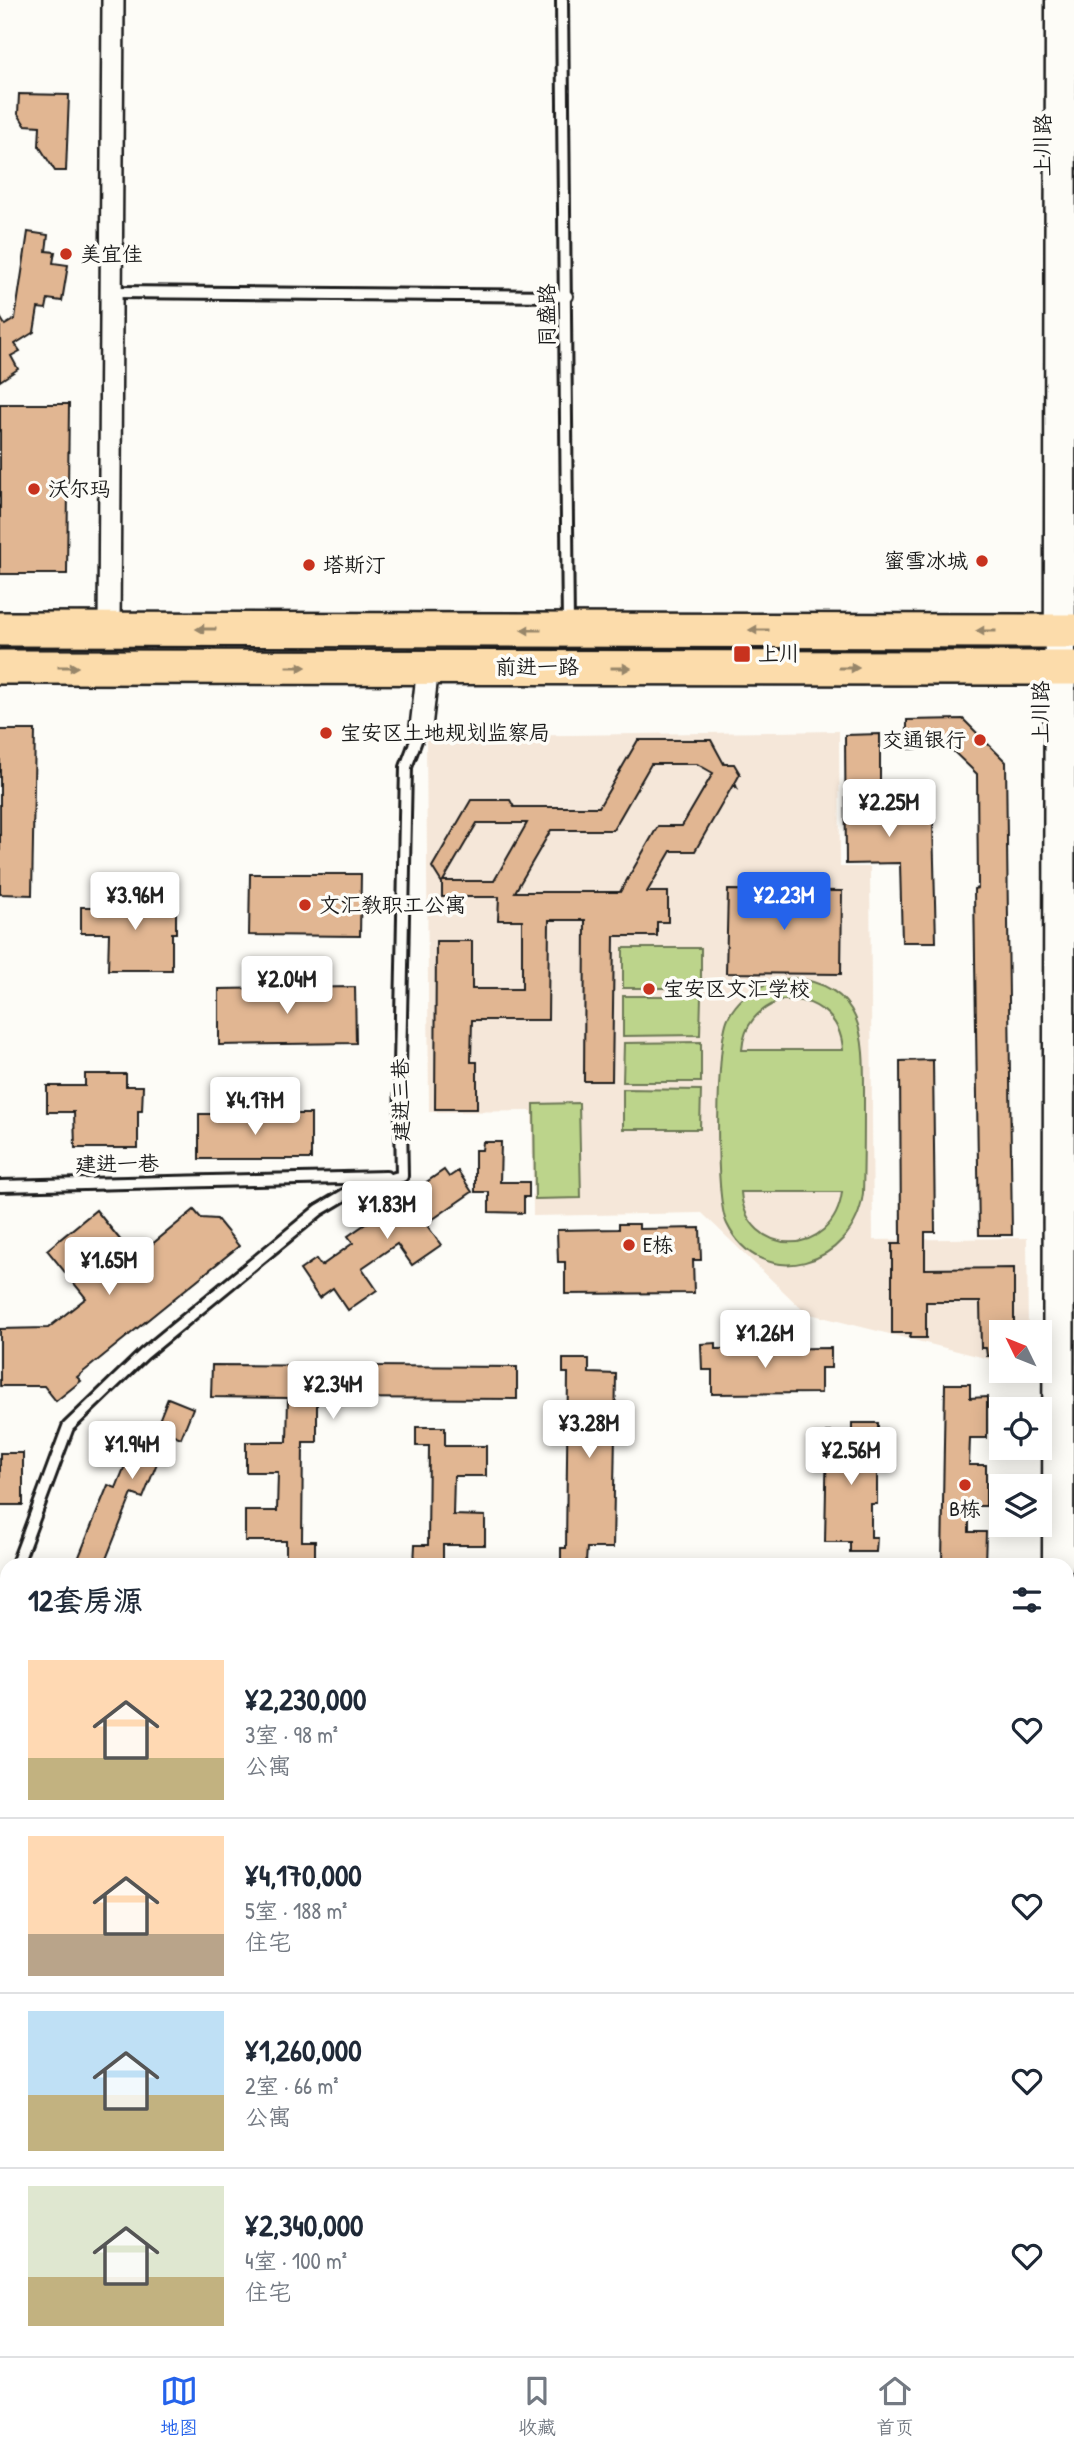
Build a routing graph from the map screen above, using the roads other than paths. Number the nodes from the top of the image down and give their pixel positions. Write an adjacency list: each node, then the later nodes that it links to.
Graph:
1 (113, 0): 5 (street)
2 (562, 0): 6 (lane, 同盛路)
3 (1043, 0): 7 (main road, 上川路)
4 (1061, 0): 7 (main road, 上川路)
5 (112, 292): 6 (lane); 9 (street)
6 (567, 296): 10 (lane, 同盛路)
7 (1059, 336): 11 (main road, 上川路)
8 (0, 629): 9 (main road, 前进一路)
9 (109, 629): 10 (main road, 前进一路, one-way to 9)
10 (568, 630): 11 (main road, 前进一路, one-way to 10)
11 (1059, 631): 14 (main road, 上川路)
12 (0, 667): 13 (main road, 前进一路, one-way to 13)
13 (428, 667): 14 (main road, 前进一路, one-way to 14); 15 (street, 建进三巷)
14 (1058, 668): 18 (main road, 上川路); 22 (main road, 上川路)
15 (421, 727): 16 (lane, 建进三巷)
16 (402, 1176): 17 (lane, 建进一巷); 20 (lane)
17 (0, 1186)
18 (1041, 1397)
19 (1039, 1537): 21 (main road)
20 (20, 1558)
21 (1039, 1558)
22 (1058, 1558)

